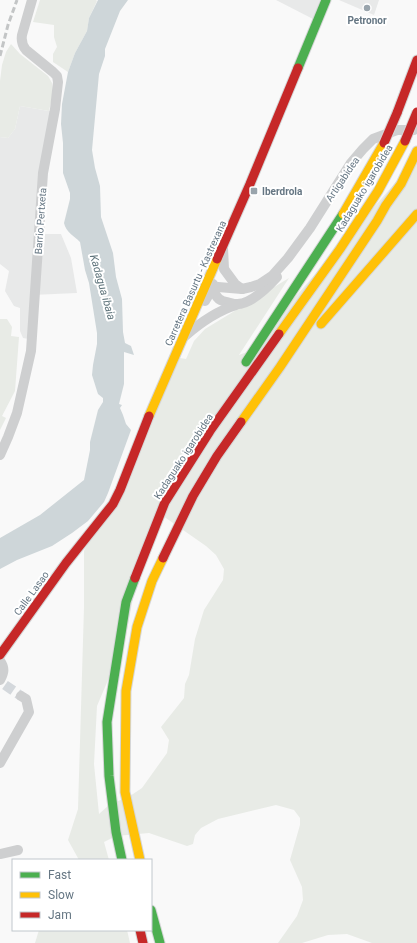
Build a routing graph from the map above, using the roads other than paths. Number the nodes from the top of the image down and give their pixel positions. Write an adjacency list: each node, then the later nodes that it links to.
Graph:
1 (32, 0): 17 (street, Barrio Pertxeta)
2 (326, 0): 8 (main road, Carretera Basurtu - Kastrexana)
3 (417, 60): 14 (main road, bridge)
4 (417, 112): 18 (main road, Kadaguako igarobidea, bridge)
5 (417, 130): 9 (street, Artigabidea)
6 (417, 151): 15 (main road)
7 (417, 214): 15 (main road)
8 (223, 247): 10 (street); 11 (street); 13 (main road, Carretera Basurtu - Kastrexana)
9 (288, 258): 10 (street); 12 (street)
10 (242, 289): 11 (street)
11 (213, 290): 12 (street); 13 (street)
12 (237, 305): 13 (street)
13 (184, 337): 19 (main road, Carretera Basurtu - Kastrexana)
14 (243, 367)
15 (280, 367): 28 (main road)
16 (218, 405): 18 (main road)
17 (0, 455)
18 (165, 502): 27 (main road, Kadaguako igarobidea)
19 (66, 564): 20 (main road, Calle Lasao)
20 (0, 655)
21 (0, 661): 22 (street)
22 (2, 682)
23 (21, 696): 24 (street)
24 (0, 763)
25 (18, 850): 26 (street)
26 (0, 854)
27 (122, 859)
28 (140, 859)
29 (152, 914): 32 (main road)
30 (140, 931): 31 (main road)
31 (143, 943)
32 (160, 943)

